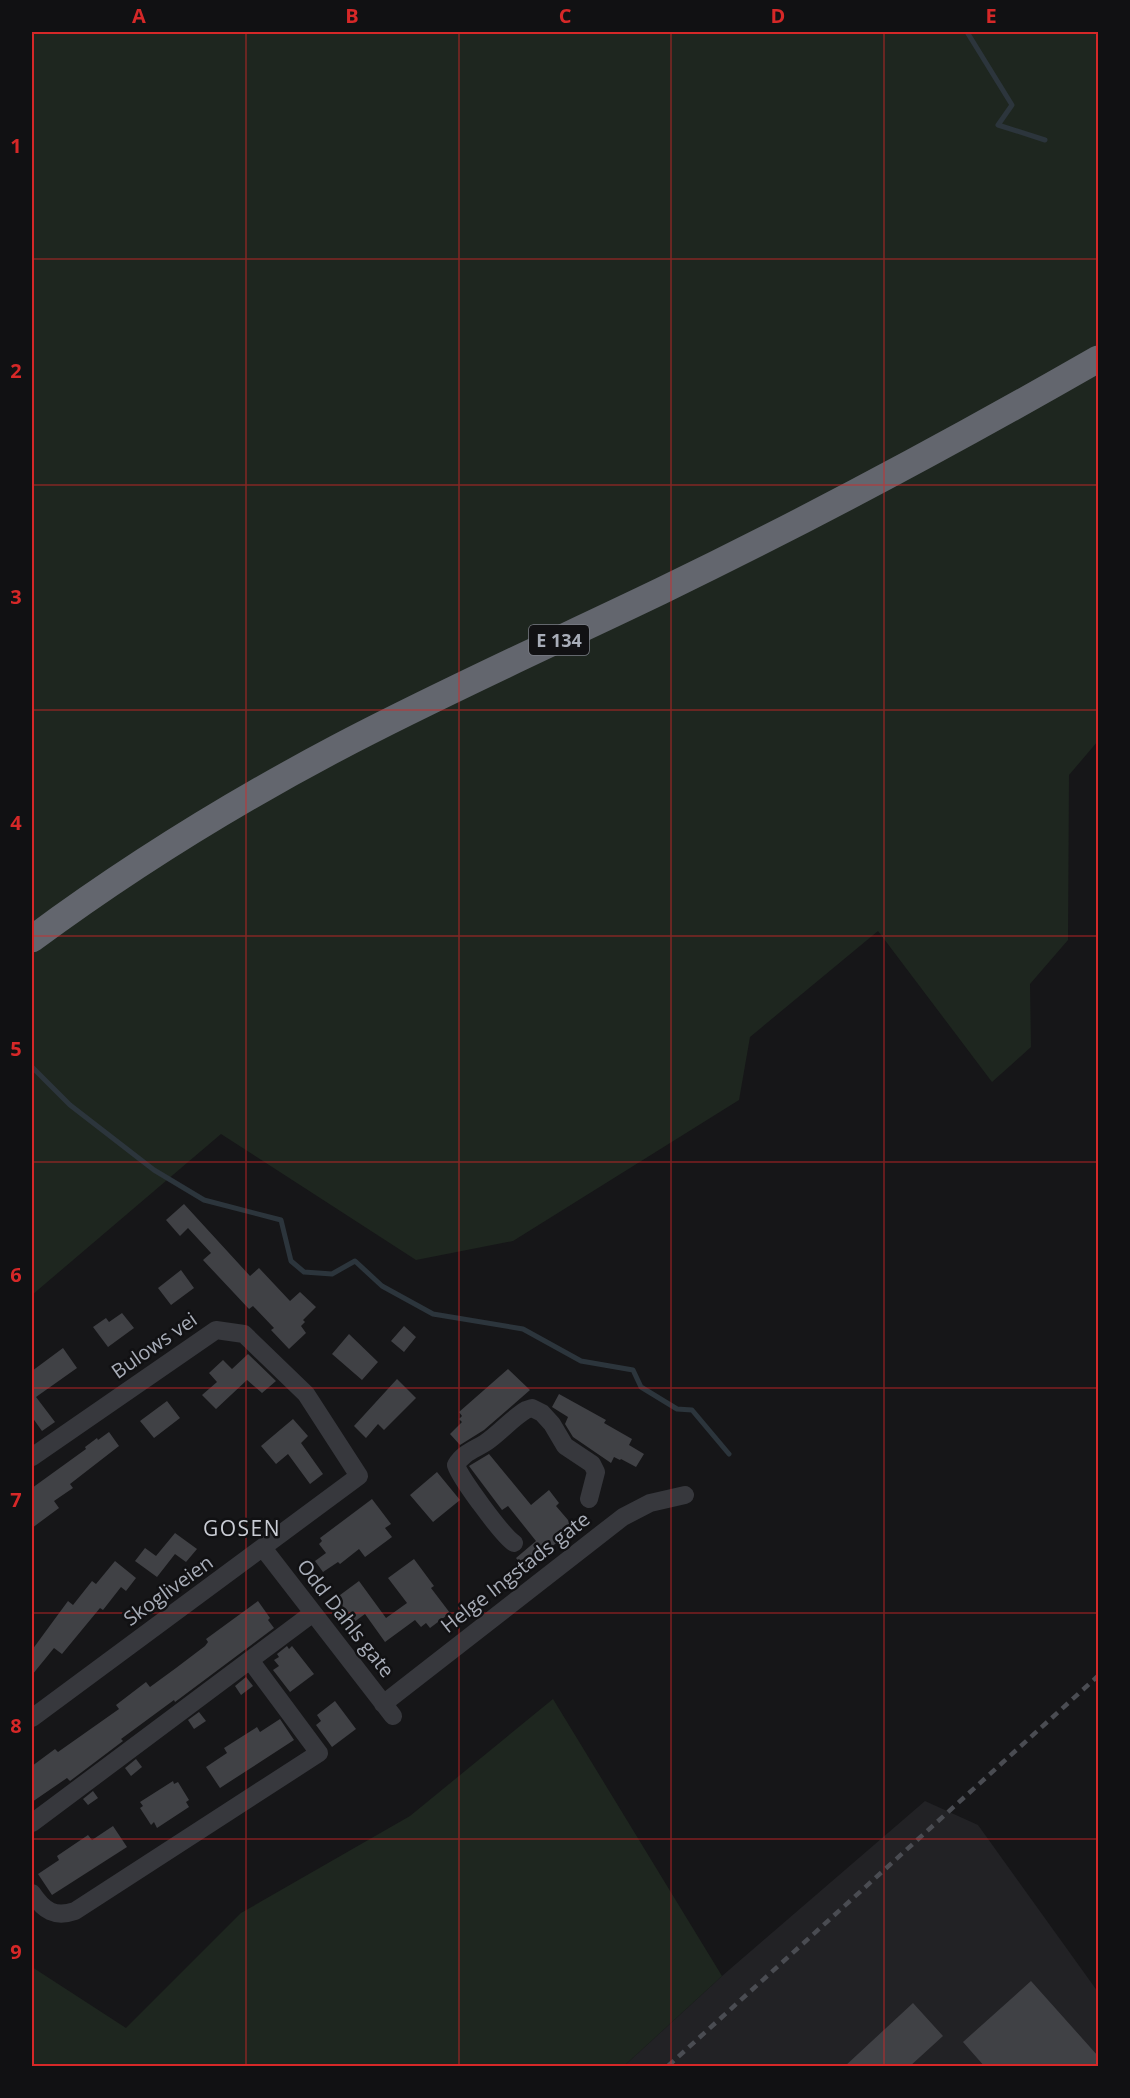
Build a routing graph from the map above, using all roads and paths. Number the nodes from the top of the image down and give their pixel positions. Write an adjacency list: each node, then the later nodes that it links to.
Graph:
1 (1098, 345): 3 (highway, E 134)
2 (1098, 359): 4 (highway, E 134)
3 (32, 924)
4 (32, 939)
5 (32, 1457): 6 (street, Bulows vei)
6 (358, 1476): 10 (street, Skogliveien)
7 (685, 1494): 13 (street, Helge Ingstads gate)
8 (589, 1499): 9 (street, Helge Ingstads gate)
9 (514, 1543)
10 (263, 1548): 11 (street, Odd Dahls gate); 14 (street, Skogliveien)
11 (313, 1613): 12 (street); 13 (street, Odd Dahls gate)
12 (250, 1660): 15 (street); 16 (street)
13 (388, 1710)
14 (32, 1718)
15 (32, 1823)
16 (32, 1893)

